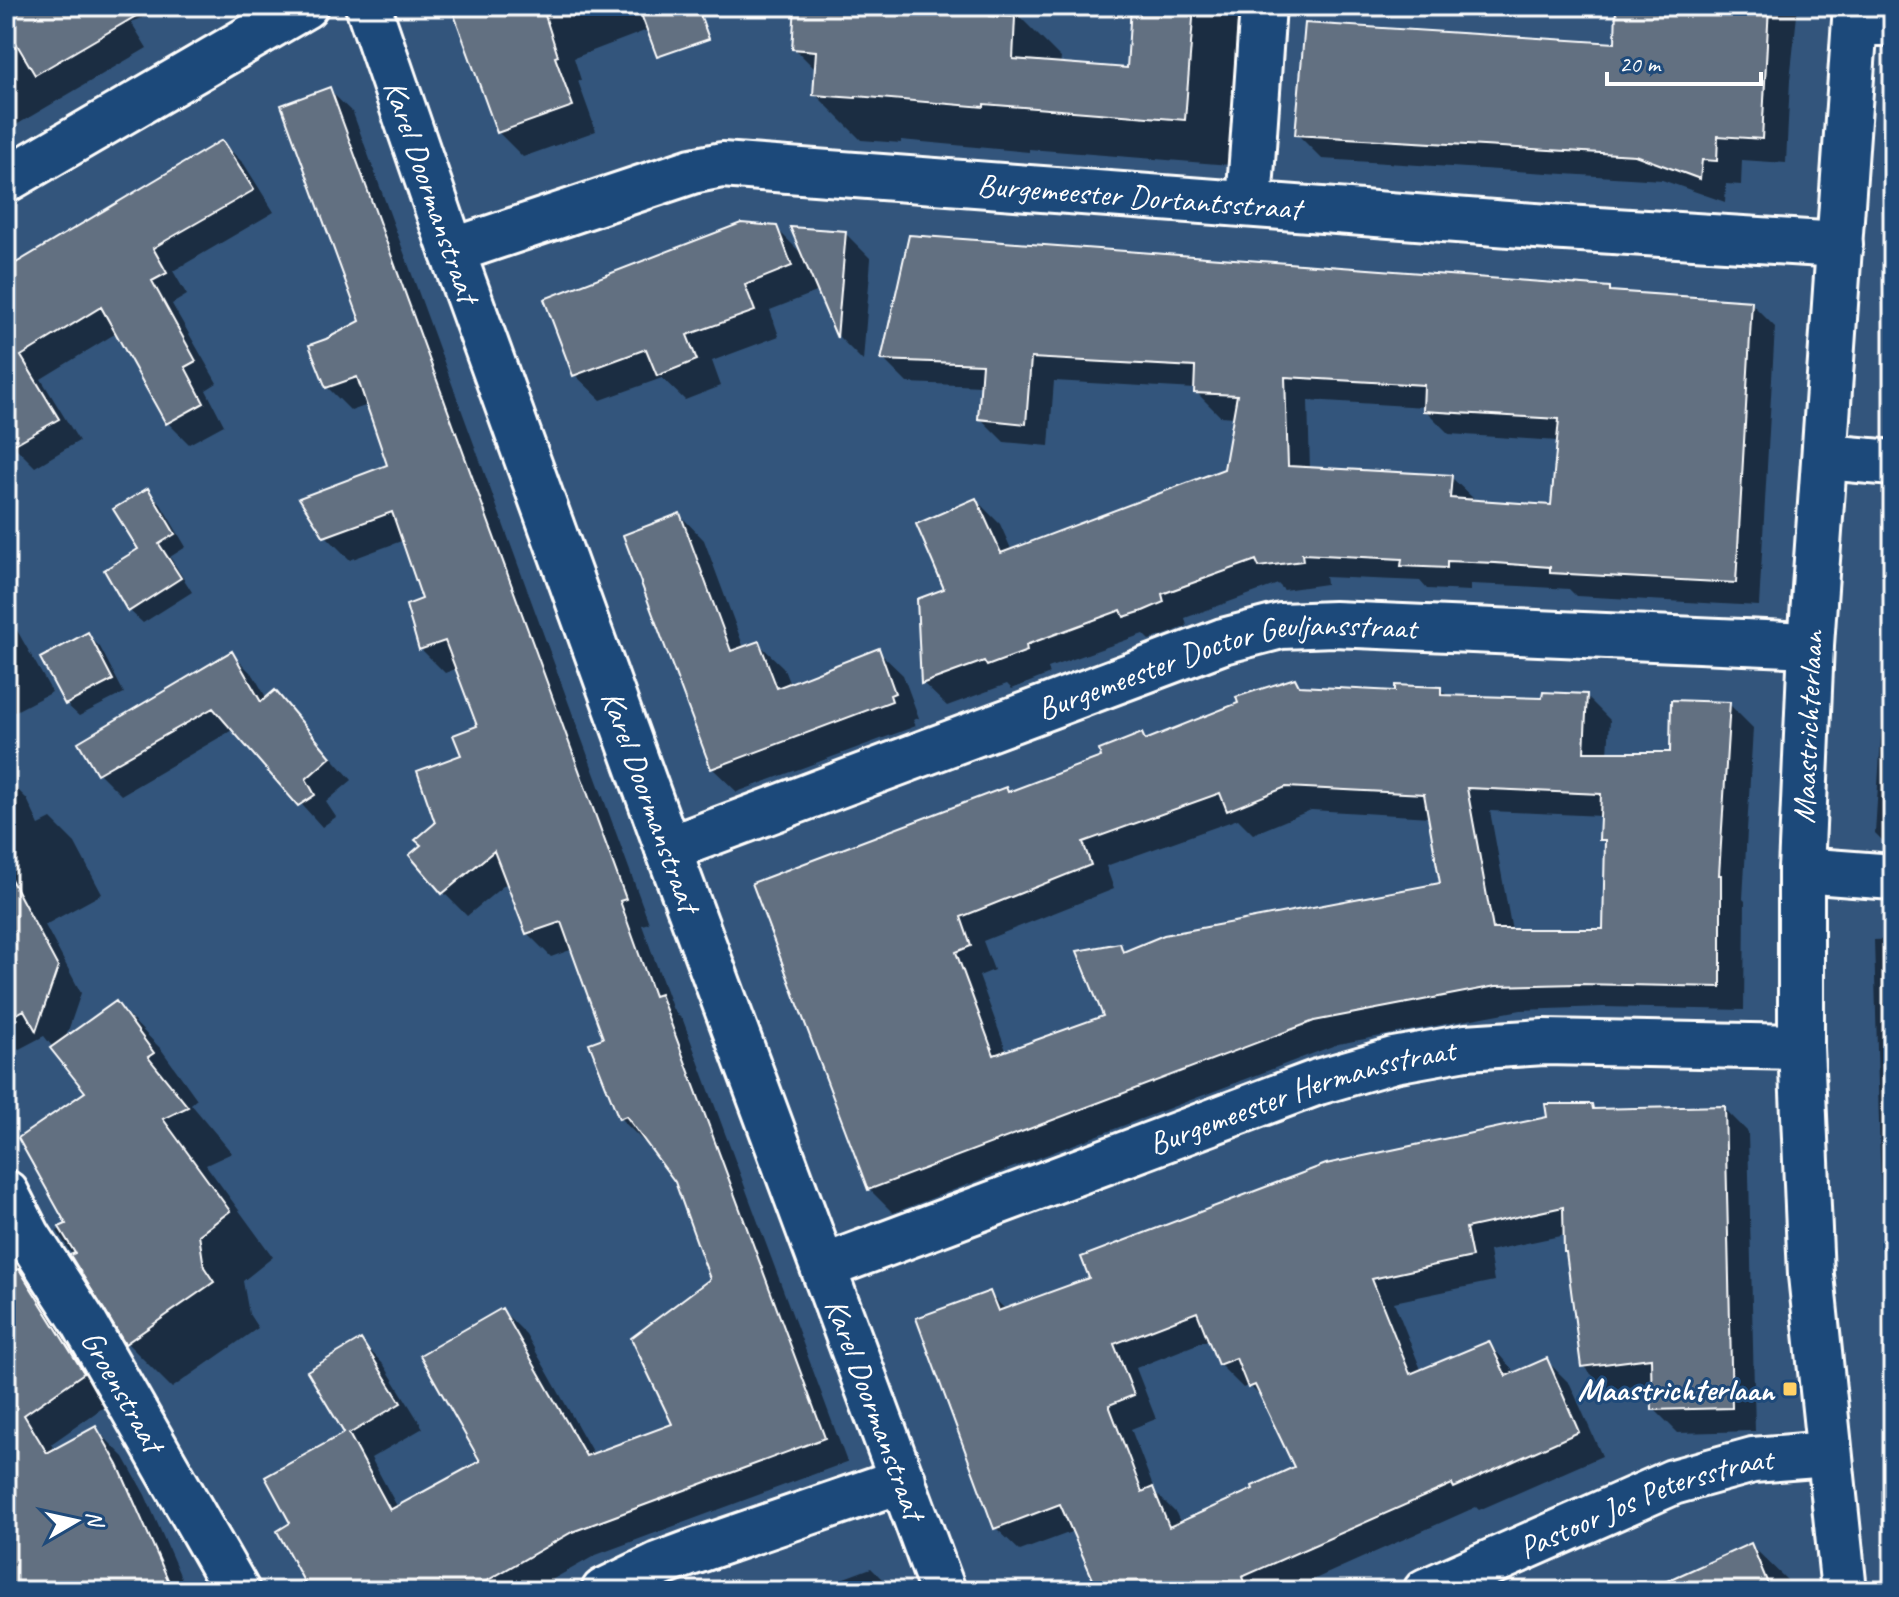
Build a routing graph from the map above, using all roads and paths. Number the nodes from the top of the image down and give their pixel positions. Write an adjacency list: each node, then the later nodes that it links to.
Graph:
1 (305, 6): 5 (street)
2 (368, 6): 8 (street, Karel Doormanstraat)
3 (1263, 6): 6 (street)
4 (1868, 17): 7 (street, Maastrichterlaan)
5 (6, 180)
6 (1249, 204): 7 (street, Burgemeester Dortantsstraat); 8 (street, Burgemeester Dortantsstraat)
7 (1840, 245): 9 (street, Maastrichterlaan)
8 (452, 251): 12 (street, Karel Doormanstraat)
9 (1826, 457): 10 (street); 11 (street, Maastrichterlaan)
10 (1893, 463)
11 (1811, 645): 12 (street, Burgemeester Doctor Geuljansstraat); 13 (street, Maastrichterlaan)
12 (668, 849): 17 (street, Karel Doormanstraat)
13 (1801, 870): 14 (street); 15 (street, Maastrichterlaan)
14 (1893, 877)
15 (1801, 1047): 17 (street, Burgemeester Hermansstraat); 18 (street, Maastrichterlaan)
16 (6, 1193): 20 (street, Groenstraat)
17 (824, 1267): 19 (street, Karel Doormanstraat)
18 (1828, 1454): 23 (street, Pastoor Jos Petersstraat); 24 (street, Maastrichterlaan)
19 (903, 1480): 21 (street); 22 (street, Karel Doormanstraat)
20 (237, 1591)
21 (604, 1591)
22 (943, 1591)
23 (1426, 1591)
24 (1844, 1591)

